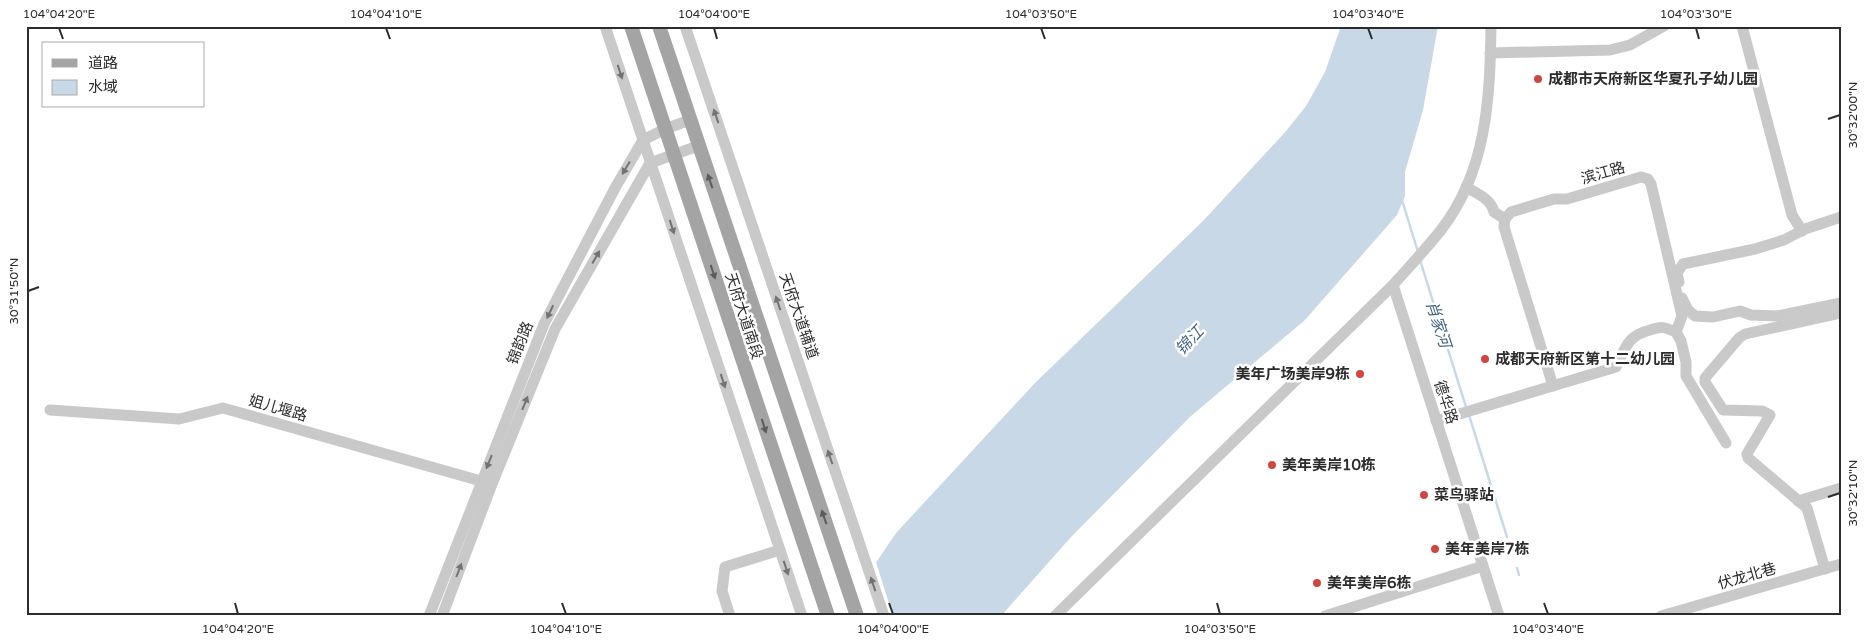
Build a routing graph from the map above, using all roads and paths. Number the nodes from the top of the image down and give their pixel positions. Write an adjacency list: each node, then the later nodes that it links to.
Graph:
1 (605, 26): 11 (street, one-way to 11)
2 (630, 26): 10 (main road, 天府大道南段)
3 (658, 26): 9 (main road, 天府大道南段)
4 (686, 26): 40 (street, 天府大道辅道, one-way to 4)
5 (1491, 26): 8 (street)
6 (1664, 26): 8 (street)
7 (1742, 26): 18 (street)
8 (1490, 52): 15 (street)
9 (690, 120): 10 (street); 12 (main road, 天府大道南段)
10 (665, 129): 11 (street); 13 (main road, 天府大道南段)
11 (643, 140): 14 (street); 27 (street, 锦韵路, one-way to 27)
12 (698, 146): 13 (street); 39 (main road, 天府大道南段, one-way to 12)
13 (673, 154): 14 (street); 38 (main road, 天府大道南段, one-way to 38)
14 (650, 162): 27 (street, 锦韵路, one-way to 14); 30 (street, one-way to 30)
15 (1466, 187): 17 (street); 19 (street)
16 (1841, 217): 18 (street)
17 (1505, 219): 22 (street, 滨江路); 23 (street)
18 (1802, 230): 20 (street)
19 (1393, 285): 25 (street, 德华路); 41 (street)
20 (1841, 303)
21 (1841, 313): 29 (street)
22 (1676, 332): 23 (street); 26 (street, 滨江路)
23 (1553, 386): 25 (street)
24 (50, 410): 27 (street, 姐儿堰路)
25 (1436, 421): 32 (street, 德华路)
26 (1726, 443)
27 (487, 482): 34 (street, 锦韵路); 35 (street, 锦韵路, one-way to 27)
28 (1841, 488): 29 (street)
29 (1805, 502): 33 (street)
30 (780, 550): 36 (street); 37 (street, one-way to 37)
31 (1841, 564): 33 (street, 伏龙北巷)
32 (1483, 566): 42 (street); 43 (street, 德华路)
33 (1825, 569): 44 (street, 伏龙北巷)
34 (429, 616)
35 (442, 616)
36 (730, 616)
37 (802, 616)
38 (828, 616)
39 (857, 616)
40 (884, 616)
41 (1055, 616)
42 (1326, 616)
43 (1499, 616)
44 (1661, 616)

